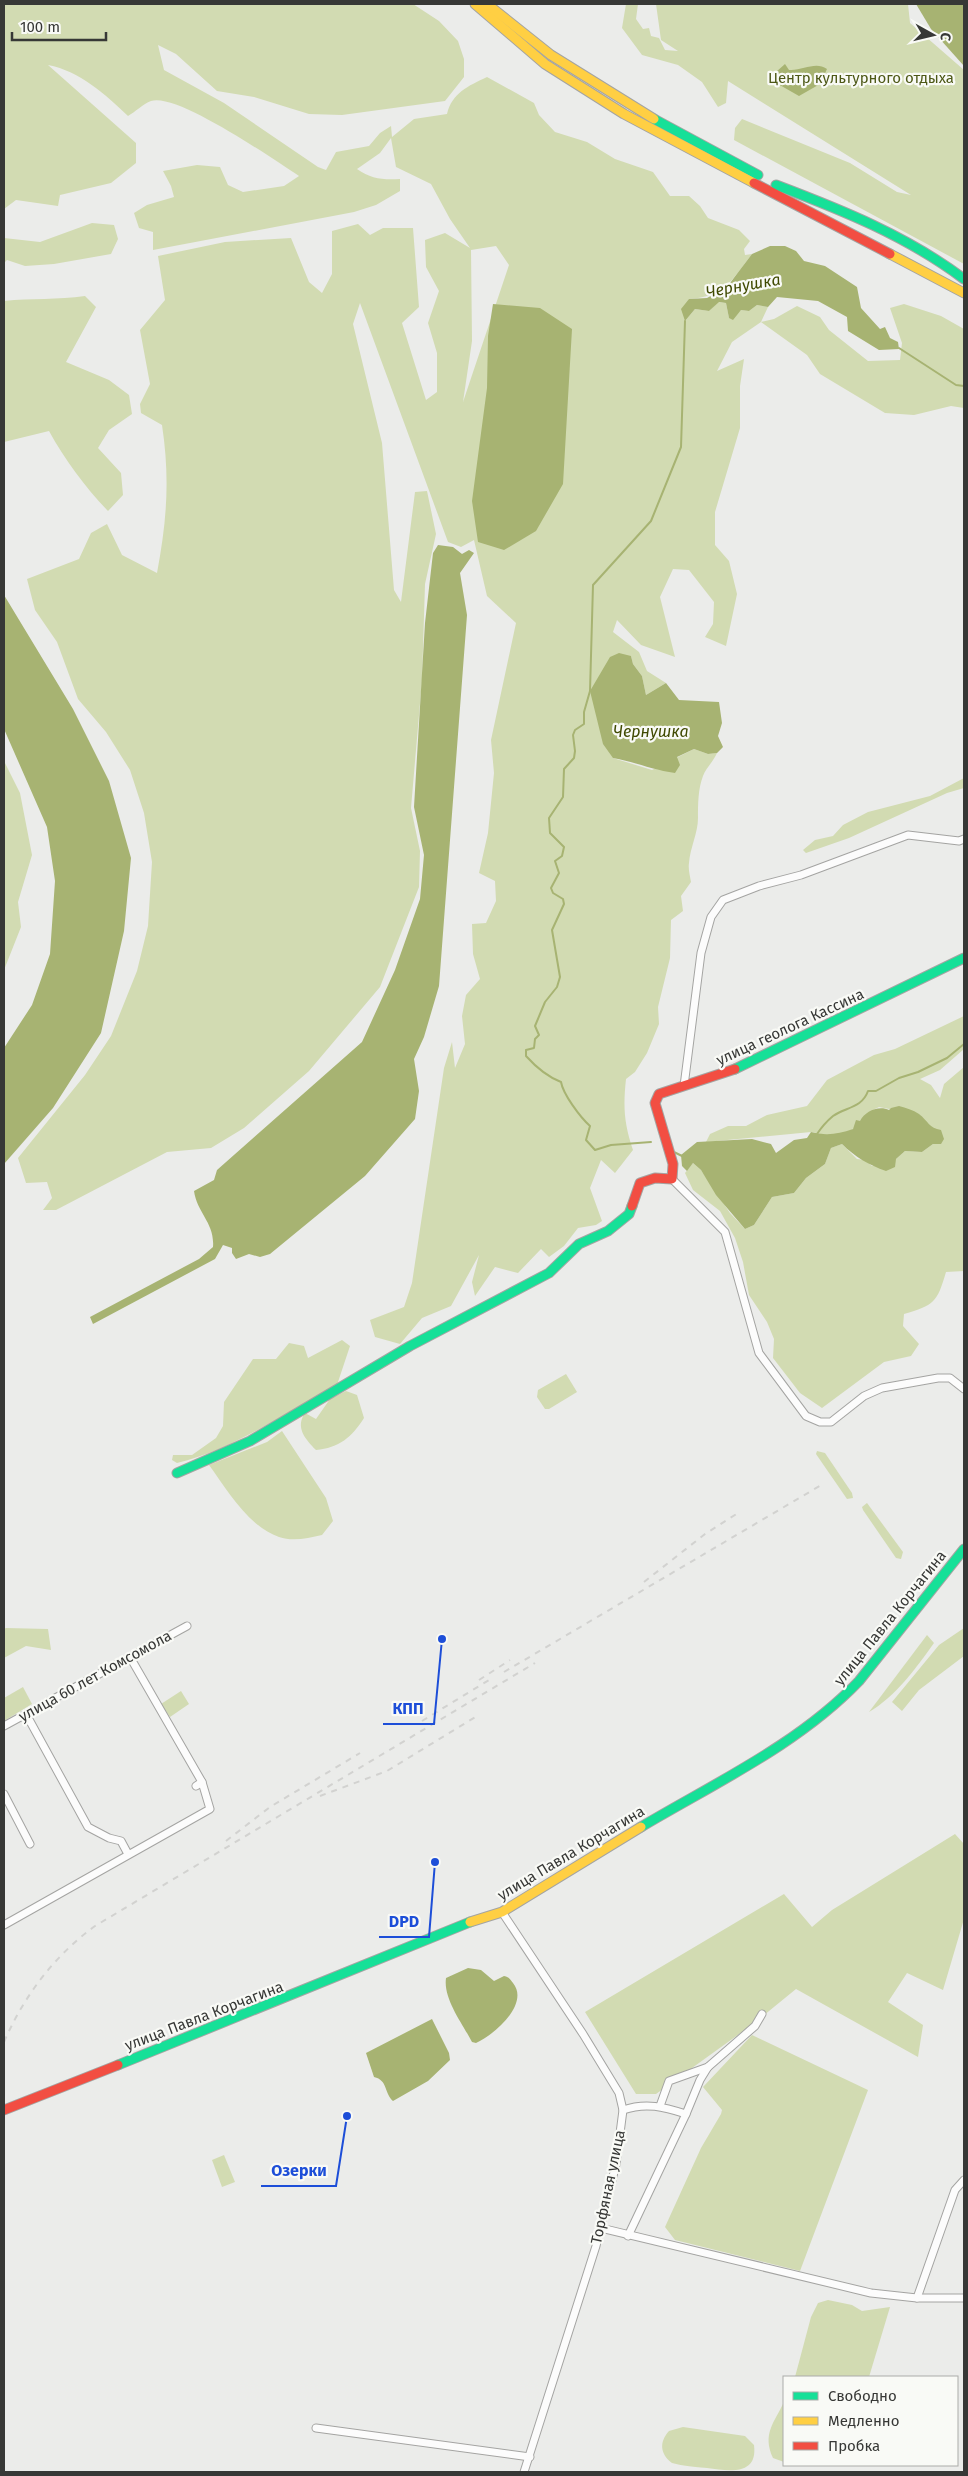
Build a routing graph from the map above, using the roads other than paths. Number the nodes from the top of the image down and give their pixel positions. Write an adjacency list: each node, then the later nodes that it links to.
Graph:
1 (475, 4): 6 (main road)
2 (487, 4): 3 (main road)
3 (776, 185): 4 (main road); 5 (main road)
4 (964, 279)
5 (964, 284)
6 (964, 293)
7 (964, 840): 9 (street)
8 (964, 958): 9 (main road, улица геолога Кассина)
9 (684, 1086): 10 (main road, улица геолога Кассина)
10 (672, 1179): 11 (street); 12 (main road)
11 (964, 1389)
12 (177, 1472)
13 (964, 1549): 21 (main road, улица Павла Корчагина)
14 (187, 1626): 15 (street, улица 60 лет Комсомола)
15 (130, 1657): 16 (street, улица 60 лет Комсомола); 20 (street)
16 (26, 1714): 17 (street, улица 60 лет Комсомола); 20 (street)
17 (4, 1726)
18 (4, 1794): 19 (street)
19 (30, 1844)
20 (128, 1854): 22 (street)
21 (502, 1912): 26 (main road, улица Павла Корчагина); 27 (street, Торфяная улица)
22 (4, 1924)
23 (762, 2014): 24 (street)
24 (708, 2066): 25 (street); 28 (street)
25 (660, 2106): 27 (street); 28 (street)
26 (4, 2110)
27 (623, 2110): 30 (street, Торфяная улица)
28 (686, 2114): 31 (street)
29 (964, 2180): 32 (street)
30 (601, 2228): 31 (street); 35 (street, Торфяная улица)
31 (628, 2236): 32 (street)
32 (917, 2298): 33 (street)
33 (964, 2298)
34 (316, 2428): 35 (street)
35 (530, 2457): 36 (street, Торфяная улица)
36 (524, 2472)

